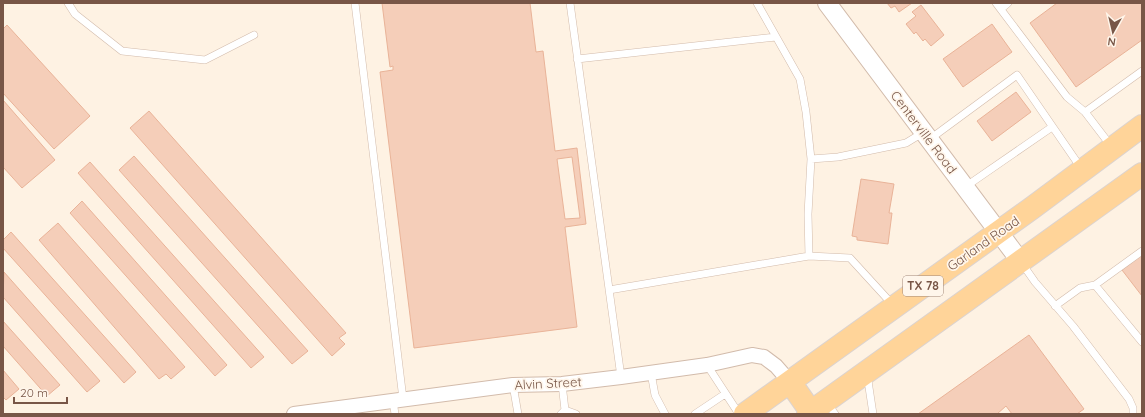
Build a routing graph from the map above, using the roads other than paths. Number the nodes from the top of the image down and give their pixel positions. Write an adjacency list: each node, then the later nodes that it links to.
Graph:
1 (68, 3): 8 (lane)
2 (355, 3): 38 (lane)
3 (570, 3): 10 (lane)
4 (757, 3): 9 (lane)
5 (827, 3): 15 (street, Centerville Road)
6 (1008, 3): 7 (lane)
7 (998, 6): 12 (lane)
8 (254, 35)
9 (776, 37): 10 (lane); 17 (lane)
10 (577, 59): 26 (lane)
11 (1142, 71): 12 (lane)
12 (1085, 112): 16 (lane)
13 (1142, 126): 16 (main road, Garland Road / TX 78)
14 (1052, 127): 15 (lane); 18 (lane); 20 (lane)
15 (927, 135): 17 (lane); 20 (street, Centerville Road)
16 (1112, 148): 18 (main road, Garland Road / TX 78)
17 (811, 159): 23 (lane)
18 (1082, 170): 21 (main road, Garland Road / TX 78)
19 (1142, 174): 24 (main road, TX 78)
20 (965, 187): 21 (street, Centerville Road)
21 (998, 232): 24 (street, Centerville Road); 28 (main road, Garland Road / TX 78)
22 (1142, 251): 25 (lane)
23 (809, 256): 26 (lane); 28 (lane)
24 (1021, 262): 27 (lane); 31 (main road, TX 78)
25 (1095, 285): 27 (lane); 29 (lane)
26 (609, 290): 33 (lane)
27 (1055, 306): 49 (lane)
28 (894, 307): 34 (main road, Garland Road / TX 78)
29 (1142, 342)
30 (707, 365): 32 (street, Alvin Street); 34 (street, Alvin Street); 37 (lane)
31 (866, 372): 39 (main road, TX 78); 48 (lane)
32 (651, 373): 33 (street, Alvin Street); 44 (lane)
33 (621, 377): 35 (street, Alvin Street)
34 (790, 382): 39 (main road); 47 (main road, Garland Road / TX 78)
35 (562, 384): 36 (street, Alvin Street); 40 (lane)
36 (513, 385): 38 (street, Alvin Street); 42 (lane)
37 (725, 394): 45 (lane); 46 (lane)
38 (397, 405): 41 (street, Alvin Street)
39 (820, 410)
40 (565, 413): 43 (lane)
41 (294, 414)
42 (518, 414)
43 (576, 414)
44 (665, 414)
45 (695, 414)
46 (739, 414)
47 (745, 414)
48 (873, 414)
49 (1132, 414)

